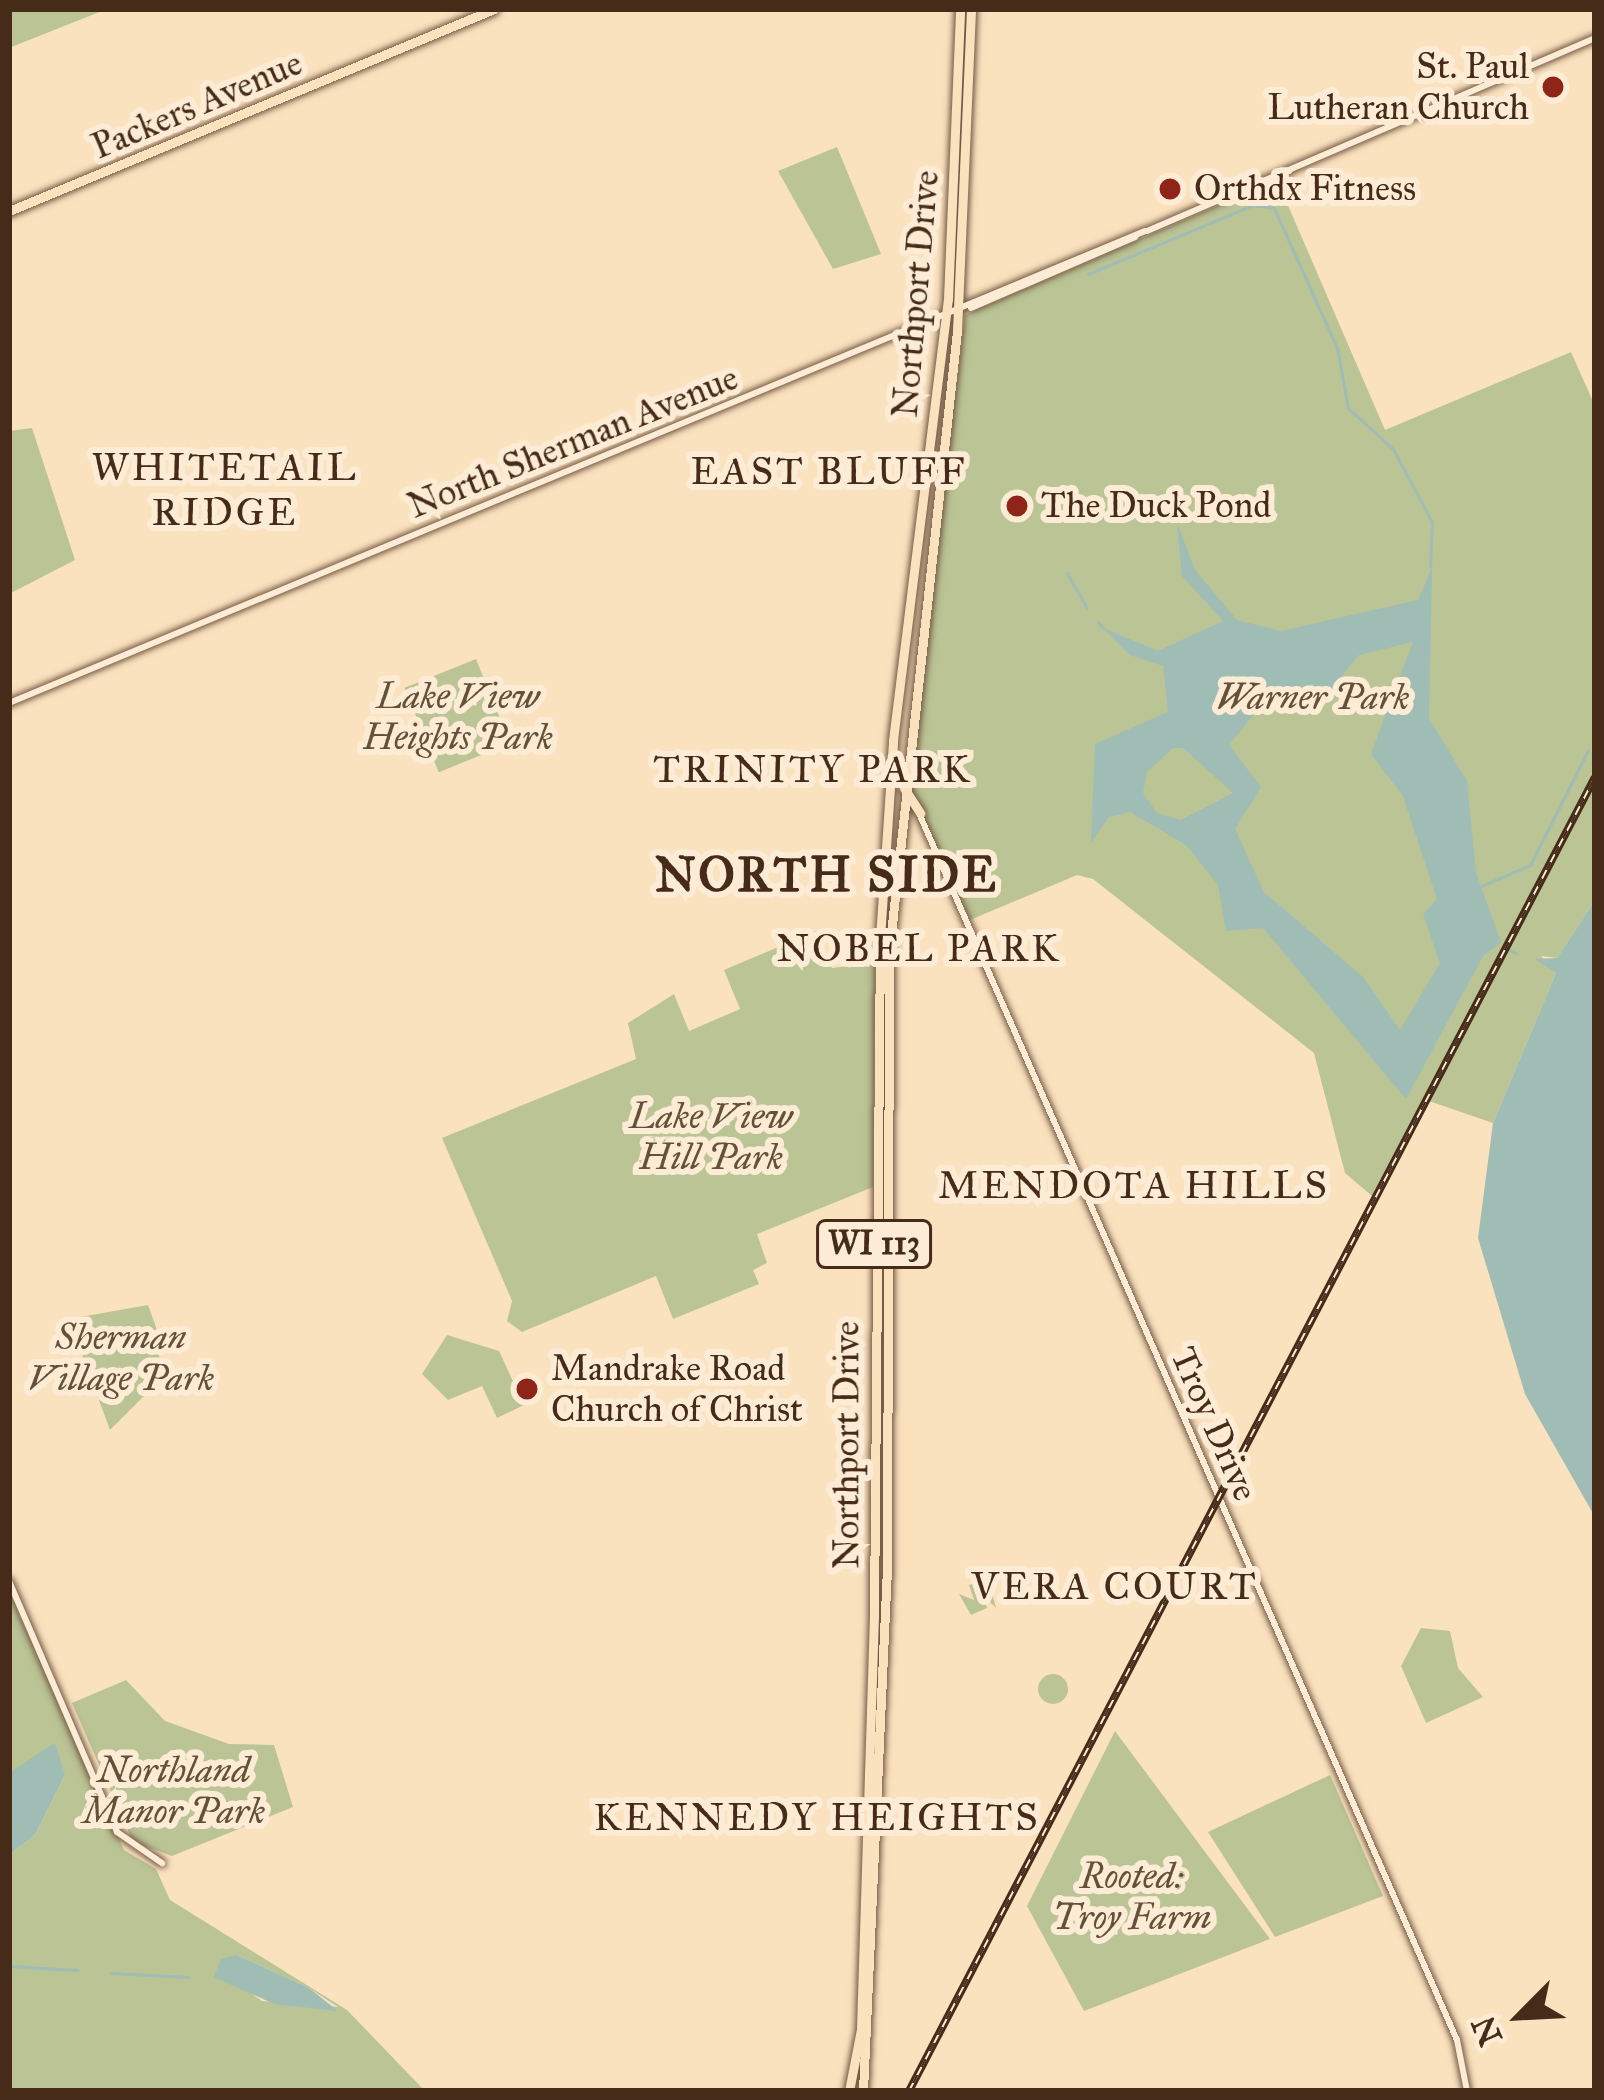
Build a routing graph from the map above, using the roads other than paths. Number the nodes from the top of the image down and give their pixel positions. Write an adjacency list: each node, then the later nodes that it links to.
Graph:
1 (494, 9): 7 (main road, Packers Avenue)
2 (960, 9): 5 (main road, Northport Drive / WI 113)
3 (970, 9): 6 (main road, Northport Drive / WI 113)
4 (1595, 38): 8 (street, North Sherman Avenue)
5 (954, 154): 6 (main road); 8 (main road, Northport Drive / WI 113)
6 (964, 173): 8 (main road, Northport Drive / WI 113)
7 (9, 211)
8 (952, 313): 10 (street, North Sherman Avenue); 11 (main road, Northport Drive / WI 113); 13 (main road, Northport Drive / WI 113)
9 (906, 688): 11 (main road)
10 (9, 703)
11 (905, 735): 12 (main road, Northport Drive / WI 113)
12 (903, 754): 13 (main road, Northport Drive / WI 113); 14 (main road)
13 (893, 805): 14 (street); 15 (main road, Northport Drive / WI 113); 16 (main road, Northport Drive / WI 113)
14 (920, 813): 21 (street, Troy Drive)
15 (884, 878): 16 (main road); 19 (main road, Northport Drive / WI 113)
16 (890, 936): 20 (main road, Northport Drive / WI 113)
17 (9, 1582): 18 (street)
18 (162, 1863)
19 (849, 2091)
20 (863, 2091)
21 (1467, 2091)

